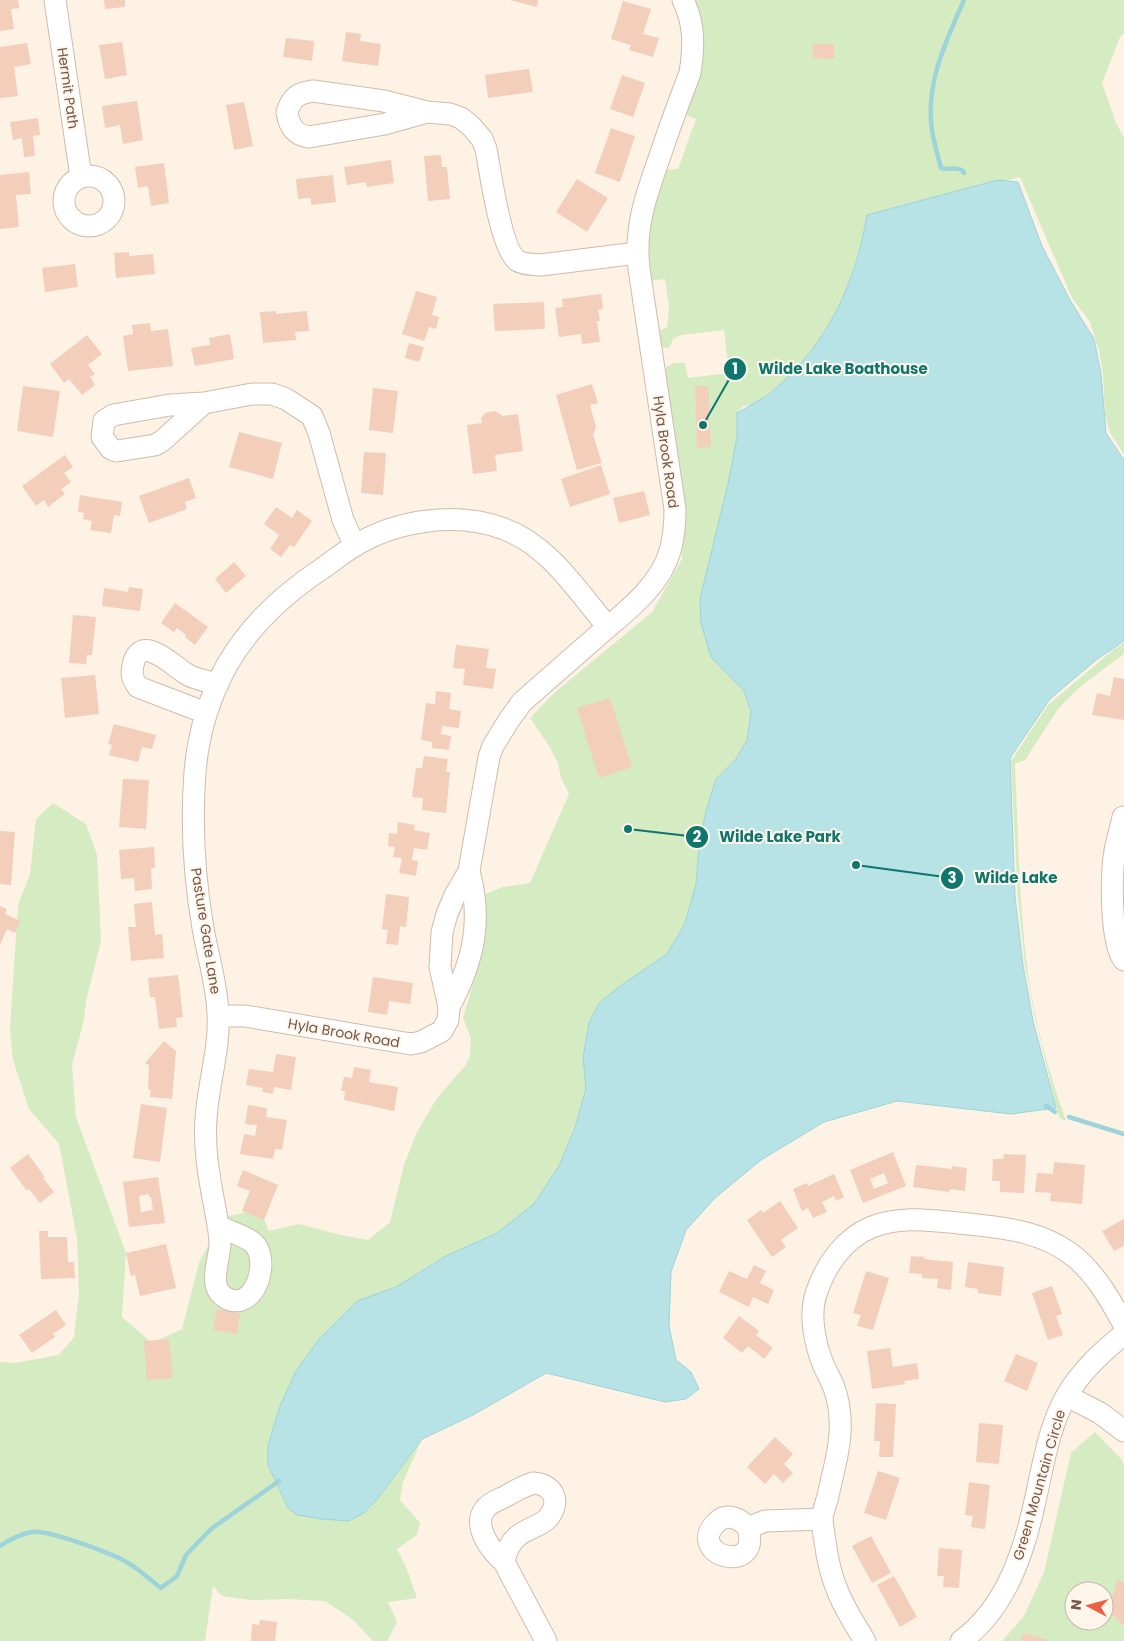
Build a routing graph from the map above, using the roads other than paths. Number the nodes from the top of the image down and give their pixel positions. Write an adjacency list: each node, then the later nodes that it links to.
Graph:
1 (55, 0): 4 (street, Hermit Path)
2 (682, 0): 5 (street, Hyla Brook Road)
3 (427, 112): 3 (street); 5 (street)
4 (82, 177)
5 (637, 253): 8 (street, Hyla Brook Road)
6 (204, 403): 7 (street)
7 (355, 546): 8 (street, Pasture Gate Lane); 9 (street, Pasture Gate Lane)
8 (608, 627): 12 (street, Hyla Brook Road)
9 (218, 684): 10 (street, Pasture Gate Lane); 10 (street)
10 (206, 713): 15 (street, Pasture Gate Lane)
11 (1123, 817): 13 (street)
12 (469, 871): 14 (street, Hyla Brook Road); 14 (street, Hyla Brook Road)
13 (1124, 960)
14 (449, 1007): 15 (street, Hyla Brook Road)
15 (219, 1016): 16 (street, Pasture Gate Lane)
16 (218, 1226)
17 (1124, 1325): 21 (street)
18 (1124, 1334): 19 (street, Green Mountain Circle)
19 (1067, 1396): 20 (street); 26 (street, Green Mountain Circle)
20 (1124, 1430)
21 (822, 1519): 22 (street); 25 (street)
22 (748, 1528)
23 (504, 1562): 24 (street)
24 (546, 1641)
25 (866, 1641)
26 (961, 1641)

